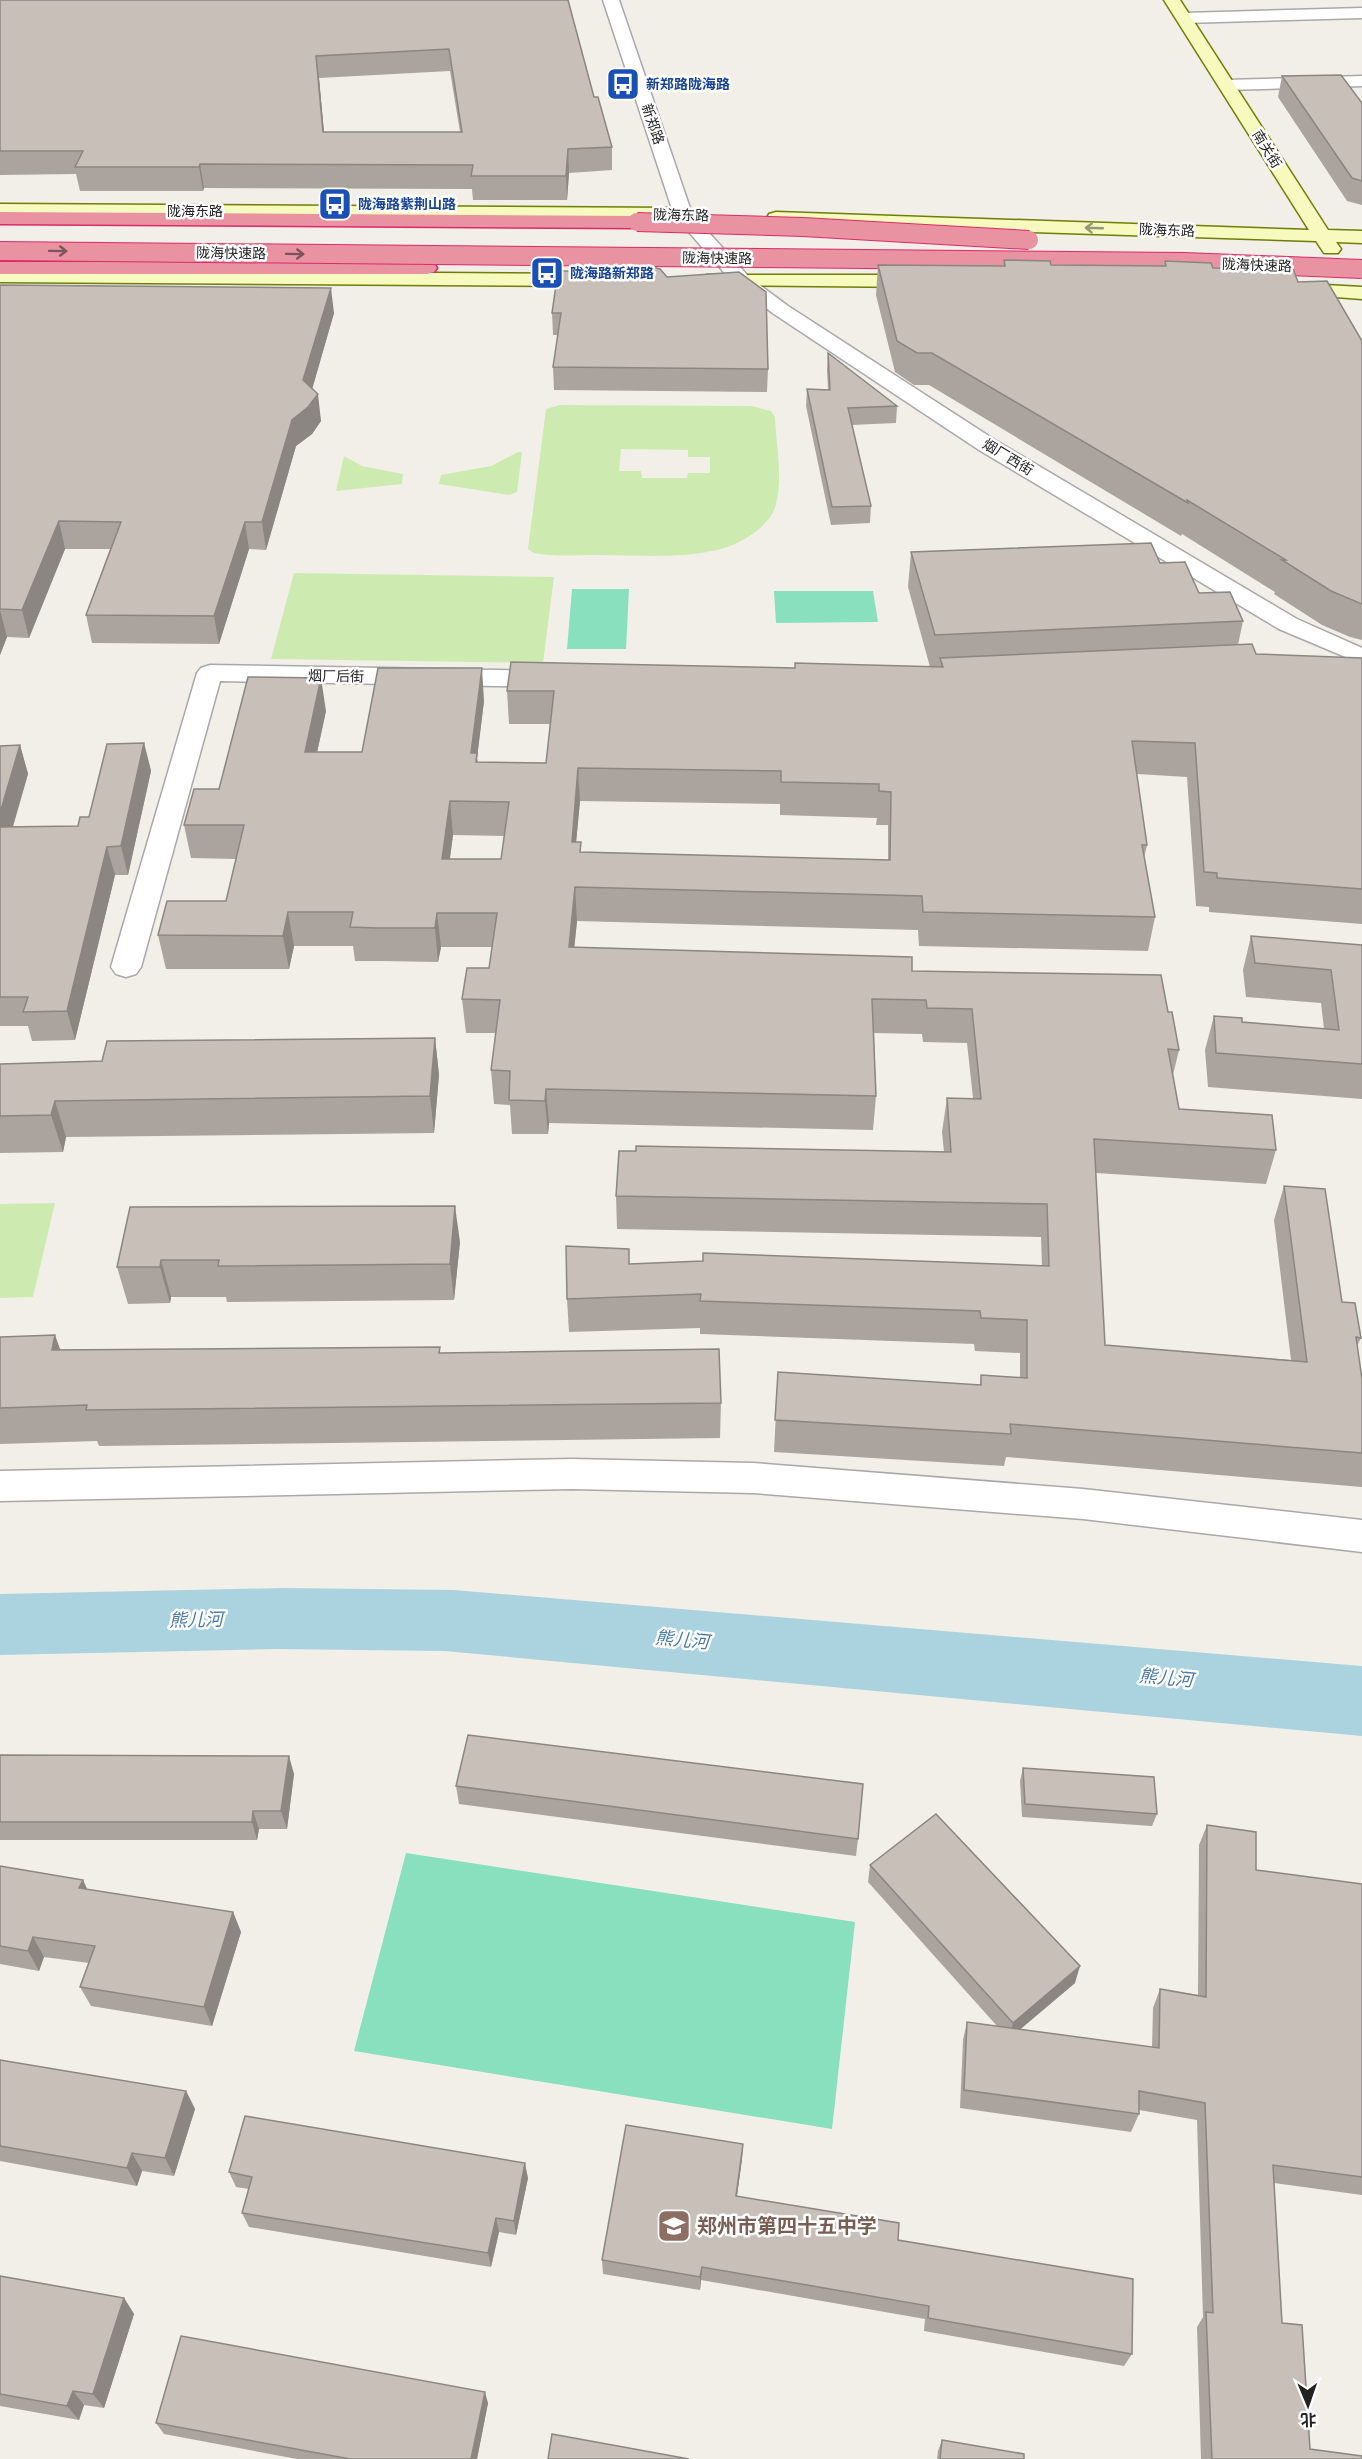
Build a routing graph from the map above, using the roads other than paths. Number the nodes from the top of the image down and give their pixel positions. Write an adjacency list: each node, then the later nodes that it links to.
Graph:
1 (611, 0): 8 (street, 新郑路)
2 (1172, 0): 4 (street, 南关街)
3 (1362, 13): 4 (street)
4 (1184, 18): 6 (street, 南关街)
5 (1362, 81): 6 (street)
6 (1226, 85): 11 (street, 南关街)
7 (0, 210): 8 (street, 陇海东路)
8 (683, 214): 11 (street, 陇海东路, one-way to 8); 22 (street, 烟厂西街)
9 (0, 218): 13 (highway, bridge)
10 (0, 232): 13 (highway, 陇海快速路, bridge)
11 (1322, 236): 12 (street, 陇海东路); 25 (street, 南关街)
12 (1362, 237)
13 (1045, 241): 14 (highway, 陇海快速路)
14 (1362, 250)
15 (0, 251): 16 (highway, 陇海快速路, one-way to 16, bridge)
16 (1049, 261): 17 (highway, bridge); 18 (highway, 陇海快速路, bridge)
17 (0, 268)
18 (1362, 269)
19 (0, 276): 20 (street)
20 (622, 280)
21 (694, 281): 22 (street)
22 (741, 281): 23 (street); 26 (street, 烟厂西街)
23 (937, 281)
24 (1265, 288): 25 (street)
25 (1361, 295)
26 (1362, 657)
27 (1362, 663): 28 (street)
28 (1315, 664)
29 (574, 680): 30 (street, 烟厂后街)
30 (126, 967)
31 (0, 1486): 32 (street)
32 (1362, 1536)

